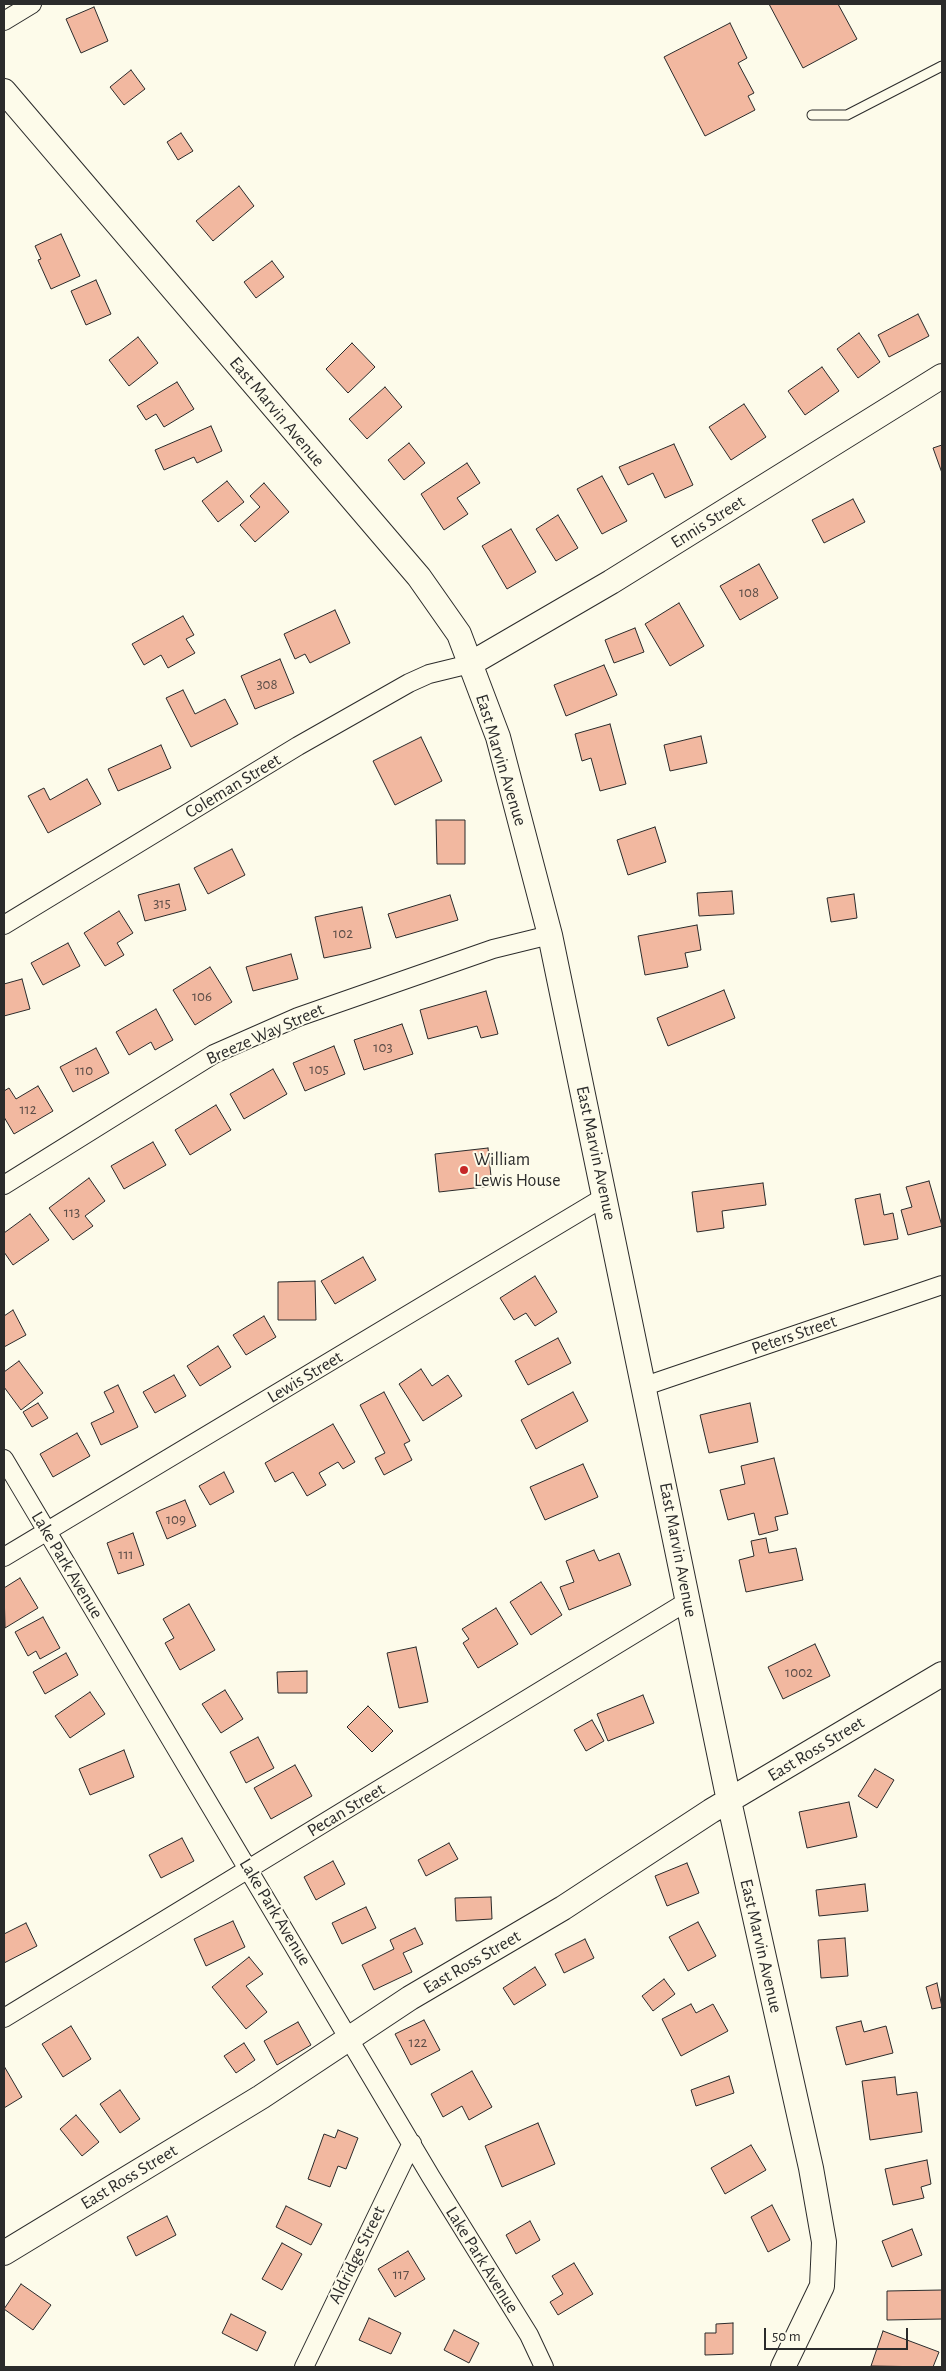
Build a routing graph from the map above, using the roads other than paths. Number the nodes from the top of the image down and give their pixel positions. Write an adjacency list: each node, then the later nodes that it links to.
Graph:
1 (32, 4): 2 (street)
2 (4, 21)
3 (942, 66): 5 (lane)
4 (4, 91): 7 (main road, East Marvin Avenue)
5 (812, 115)
6 (942, 376): 7 (main road, Ennis Street)
7 (470, 664): 8 (street, Coleman Street); 9 (main road, East Marvin Avenue)
8 (4, 925)
9 (550, 935): 10 (street, Breeze Way Street); 11 (main road, East Marvin Avenue)
10 (4, 1185)
11 (606, 1196): 13 (main road, East Marvin Avenue); 15 (street, Lewis Street)
12 (942, 1285): 13 (street, Peters Street)
13 (645, 1386): 17 (main road, East Marvin Avenue)
14 (4, 1459): 15 (street, Lake Park Avenue)
15 (46, 1532): 16 (street, Lewis Street); 20 (street, Lake Park Avenue)
16 (4, 1557)
17 (688, 1601): 19 (main road, East Marvin Avenue); 20 (street, Pecan Street)
18 (942, 1674): 19 (main road, East Ross Street)
19 (729, 1801): 22 (main road, East Ross Street); 27 (main road, East Marvin Avenue)
20 (248, 1868): 21 (street, Pecan Street); 22 (street, Lake Park Avenue)
21 (4, 2018)
22 (350, 2038): 23 (street, Lake Park Avenue); 24 (main road, East Ross Street)
23 (412, 2143): 25 (street, Aldridge Street); 26 (street, Lake Park Avenue)
24 (4, 2253)
25 (304, 2367)
26 (544, 2367)
27 (784, 2367)

